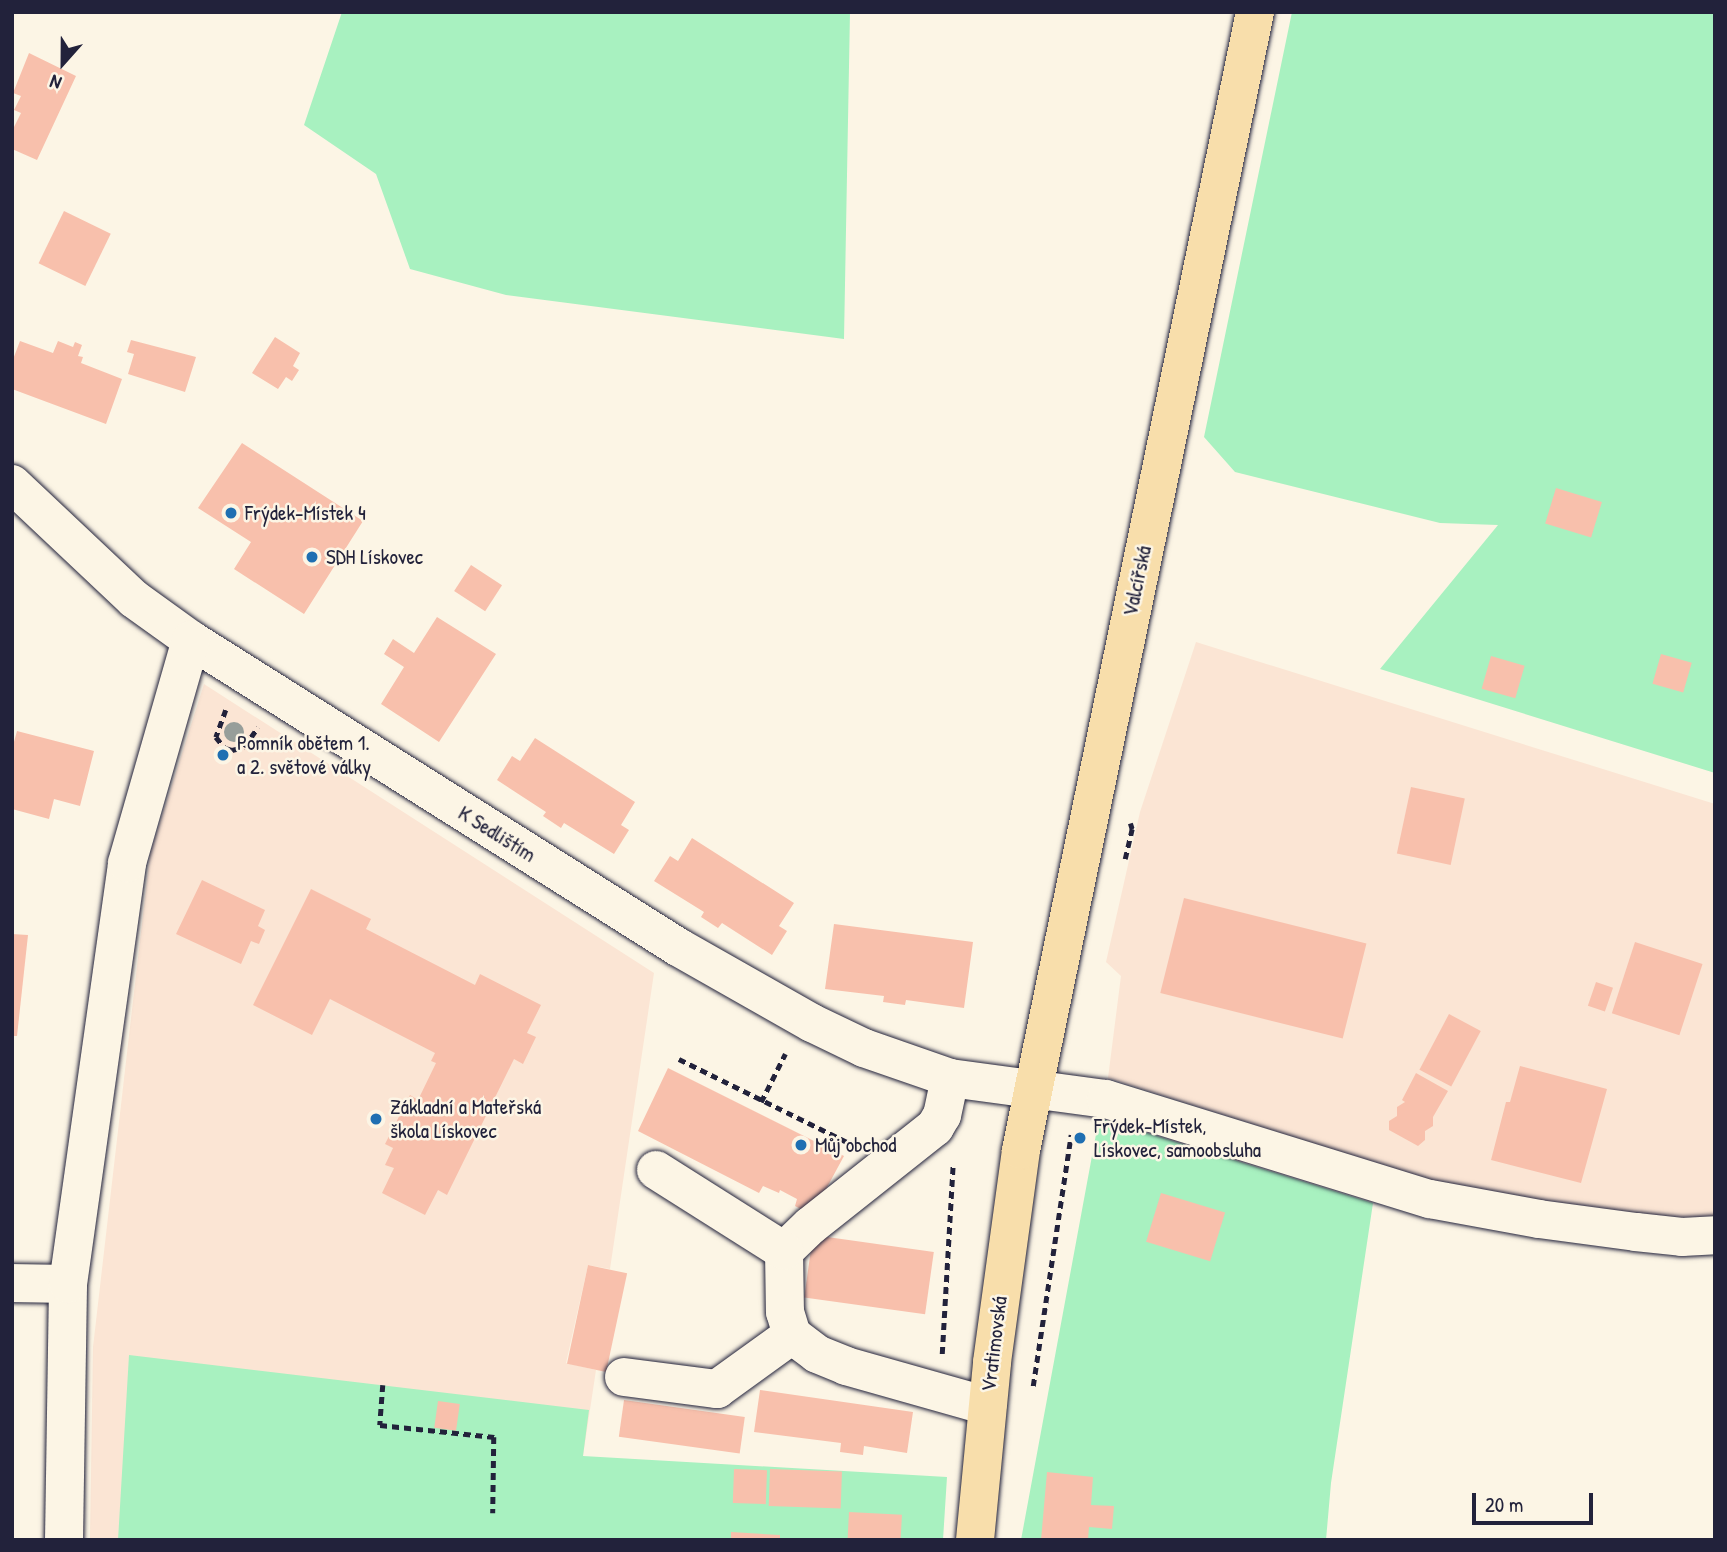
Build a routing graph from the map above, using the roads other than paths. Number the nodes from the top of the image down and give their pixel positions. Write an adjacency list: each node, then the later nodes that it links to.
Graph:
1 (1255, 12): 5 (main road, Valcířská)
2 (12, 484): 3 (street, K Sedlištím)
3 (191, 640): 4 (street, K Sedlištím); 11 (street)
4 (950, 1078): 5 (street, K Sedlištím); 9 (street)
5 (1032, 1091): 6 (main road, Valcířská); 8 (street, K Sedlištím)
6 (1021, 1150): 14 (main road, Vratimovská)
7 (656, 1170): 9 (street)
8 (1715, 1235)
9 (784, 1251): 12 (street)
10 (12, 1283): 11 (street)
11 (68, 1284): 15 (street)
12 (792, 1335): 13 (street); 14 (street)
13 (624, 1377)
14 (986, 1406): 16 (main road, Vratimovská)
15 (64, 1540)
16 (975, 1540)

